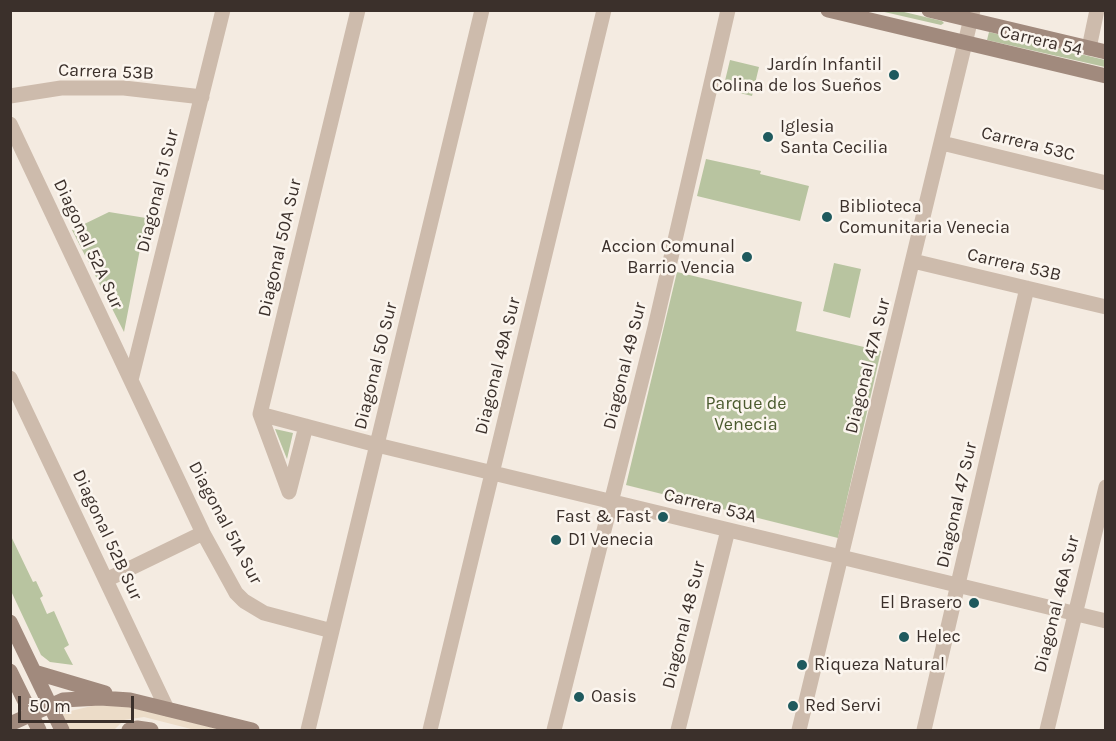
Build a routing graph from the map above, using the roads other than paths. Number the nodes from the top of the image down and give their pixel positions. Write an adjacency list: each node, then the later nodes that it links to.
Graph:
1 (223, 10): 15 (street, Diagonal 51 Sur)
2 (358, 10): 24 (street, Diagonal 50A Sur)
3 (482, 10): 26 (street, Diagonal 50 Sur)
4 (604, 10): 27 (street, Diagonal 49A Sur)
5 (728, 10): 29 (street, Diagonal 49 Sur)
6 (828, 10): 10 (street, Carrera 54)
7 (929, 10): 9 (street, Carrera 54)
8 (1097, 10): 11 (street)
9 (972, 16): 10 (street, Diagonal 47A Sur); 11 (street, Carrera 54)
10 (965, 44): 13 (street, Carrera 54); 17 (street, Diagonal 47A Sur)
11 (1089, 48): 12 (street, Carrera 54)
12 (1106, 52)
13 (1106, 76)
14 (10, 96): 15 (street, Carrera 53B)
15 (202, 97): 23 (street, Diagonal 51 Sur)
16 (10, 124): 23 (street, Diagonal 52A Sur)
17 (942, 142): 18 (street, Carrera 53C); 19 (street, Diagonal 47A Sur)
18 (1106, 183)
19 (913, 261): 20 (street, Carrera 53B); 32 (street, Diagonal 47A Sur)
20 (1027, 288): 21 (street, Carrera 53B); 34 (street, Diagonal 47 Sur)
21 (1106, 307)
22 (10, 378): 33 (street, Diagonal 52B Sur)
23 (131, 380): 31 (street, Diagonal 51A Sur)
24 (260, 414): 25 (street, Carrera 53A); 25 (street)
25 (306, 426): 26 (street, Carrera 53A)
26 (377, 445): 27 (street, Carrera 53A); 38 (street, Diagonal 50 Sur)
27 (492, 473): 29 (street, Carrera 53A); 52 (street, Diagonal 49A Sur)
28 (1106, 487): 35 (street, Diagonal 46A Sur)
29 (611, 502): 30 (street, Carrera 53A); 53 (street, Diagonal 49 Sur)
30 (728, 530): 32 (street, Carrera 53A); 54 (street, Diagonal 48 Sur)
31 (203, 532): 33 (street); 38 (street, Diagonal 51A Sur)
32 (841, 557): 34 (street, Carrera 53A); 55 (street, Diagonal 47A Sur)
33 (106, 580): 43 (street, Diagonal 52B Sur)
34 (958, 586): 35 (street, Carrera 53A); 56 (street, Diagonal 47 Sur)
35 (1075, 614): 36 (street, Carrera 53A); 57 (street, Diagonal 46A Sur)
36 (1106, 621)
37 (10, 622): 40 (street)
38 (332, 631): 51 (street, Diagonal 50 Sur)
39 (10, 671): 44 (street)
40 (34, 672): 41 (street); 42 (street)
41 (130, 700): 42 (street); 43 (street)
42 (50, 705): 44 (street); 47 (street)
43 (167, 710): 50 (street)
44 (31, 714): 45 (street); 46 (street)
45 (10, 724)
46 (39, 730)
47 (62, 730)
48 (129, 730): 49 (street)
49 (151, 730)
50 (252, 730)
51 (308, 730)
52 (430, 730)
53 (554, 730)
54 (678, 730)
55 (800, 730)
56 (924, 730)
57 (1047, 730)

